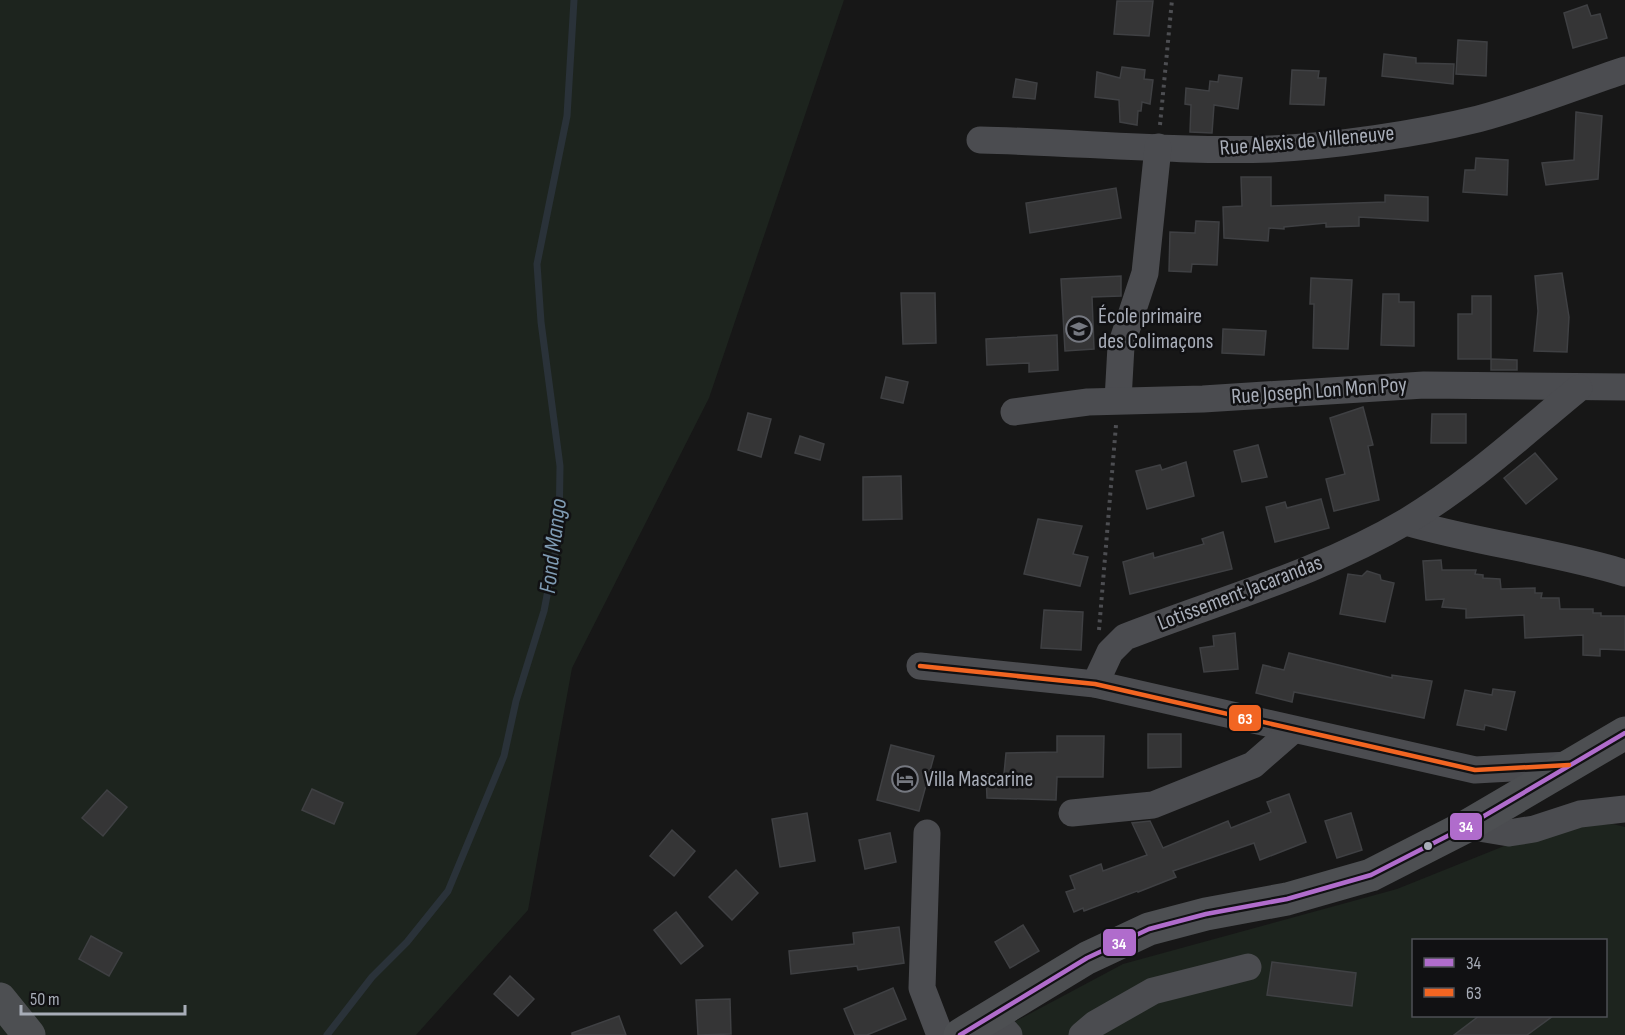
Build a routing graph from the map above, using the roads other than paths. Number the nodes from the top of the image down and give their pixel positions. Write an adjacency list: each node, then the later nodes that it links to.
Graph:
1 (1625, 70): 3 (street, Rue Alexis de Villeneuve)
2 (980, 140): 3 (street, Rue Alexis de Villeneuve)
3 (1158, 147): 6 (street)
4 (1625, 387): 5 (street, Rue Joseph Lon Mon Poy)
5 (1579, 388): 6 (street, Rue Joseph Lon Mon Poy); 8 (street, Lotissement Jacarandas)
6 (1118, 400): 7 (street, Rue Joseph Lon Mon Poy)
7 (1014, 412)
8 (1406, 522): 9 (street); 11 (street, Lotissement Jacarandas)
9 (1625, 573)
10 (920, 666): 11 (street)
11 (1095, 684): 12 (street)
12 (1293, 730): 14 (street); 16 (street)
13 (1625, 733): 14 (main road)
14 (1569, 765): 17 (main road)
15 (1625, 809): 17 (street)
16 (1072, 813)
17 (1467, 826): 21 (main road)
18 (927, 833): 23 (street)
19 (1248, 967): 25 (street)
20 (0, 999): 22 (main road)
21 (1001, 1026): 24 (main road)
22 (29, 1035)
23 (940, 1035)
24 (960, 1035)
25 (1082, 1035)

